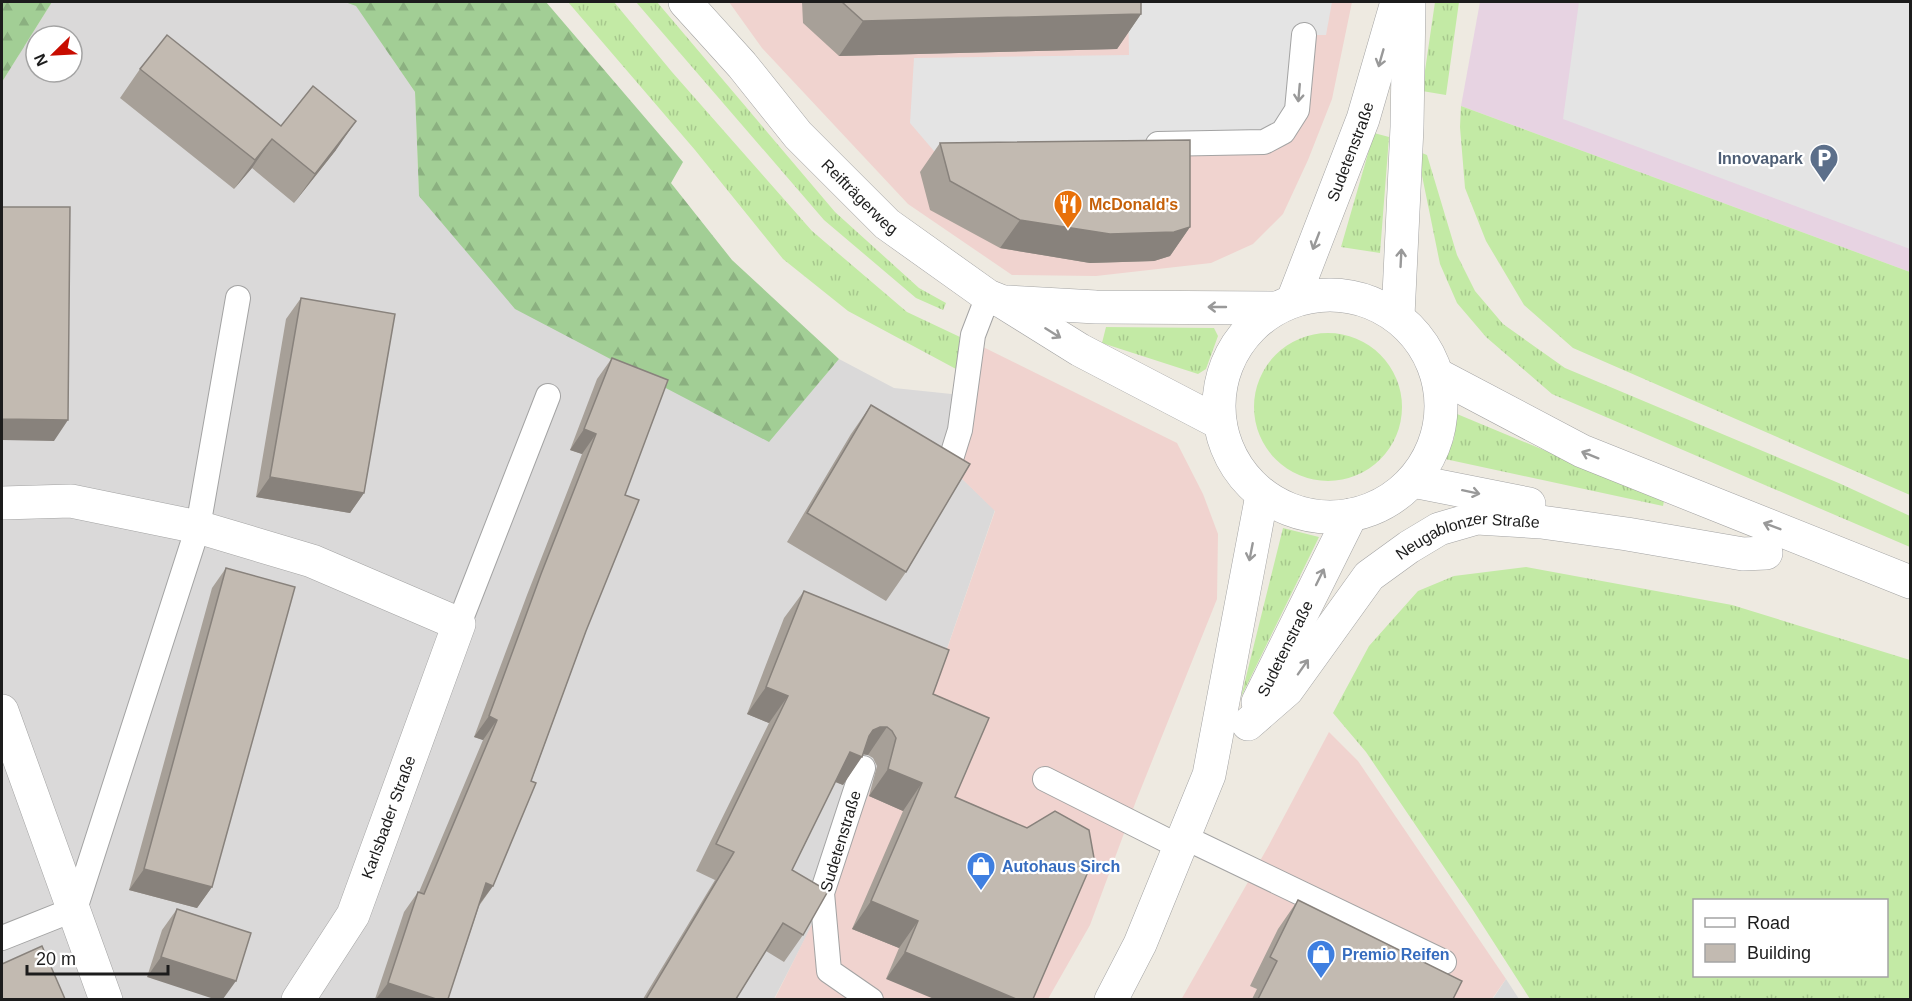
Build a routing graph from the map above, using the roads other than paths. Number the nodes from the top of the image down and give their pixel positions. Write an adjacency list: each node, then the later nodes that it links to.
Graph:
1 (685, 2): 6 (street, Reifträgerweg)
2 (698, 2): 6 (street, Reifträgerweg)
3 (1397, 2): 10 (street, Sudetenstraße, one-way to 10)
4 (1409, 2): 11 (street, one-way to 4)
5 (1304, 35): 7 (lane, one-way to 7)
6 (742, 64): 9 (street, Reifträgerweg)
7 (1135, 144)
8 (238, 298): 20 (lane)
9 (996, 299): 10 (street, one-way to 9); 14 (street, Reifträgerweg, one-way to 14); 15 (lane)
10 (1284, 304): 11 (street); 14 (street)
11 (1398, 316): 12 (street)
12 (1438, 375): 16 (street); 22 (street, Neugablonzer Straße, one-way to 12)
13 (548, 396): 24 (lane, Karlsbader Straße)
14 (1220, 423): 17 (street)
15 (951, 459)
16 (1413, 481): 19 (street); 21 (street, Neugablonzer Straße, one-way to 21)
17 (1262, 495): 19 (street); 28 (street, Sudetenstraße, one-way to 28)
18 (2, 503): 20 (street)
19 (1351, 515): 26 (street, Sudetenstraße, one-way to 19)
20 (198, 526): 24 (street); 31 (lane)
21 (1766, 552): 22 (street, Neugablonzer Straße); 26 (street, Neugablonzer Straße, one-way to 21)
22 (1865, 563): 23 (street, Neugablonzer Straße)
23 (1911, 582)
24 (459, 624): 35 (street, Karlsbader Straße)
25 (2, 711): 31 (street)
26 (1248, 724): 28 (street, Sudetenstraße)
27 (863, 768): 36 (lane, Sudetenstraße)
28 (1209, 775): 30 (street, Sudetenstraße)
29 (1045, 779): 30 (lane)
30 (1182, 842): 33 (lane); 37 (street, Sudetenstraße)
31 (75, 909): 32 (lane); 34 (street)
32 (2, 938)
33 (1444, 963)
34 (106, 999)
35 (298, 999)
36 (872, 999)
37 (1111, 999)

